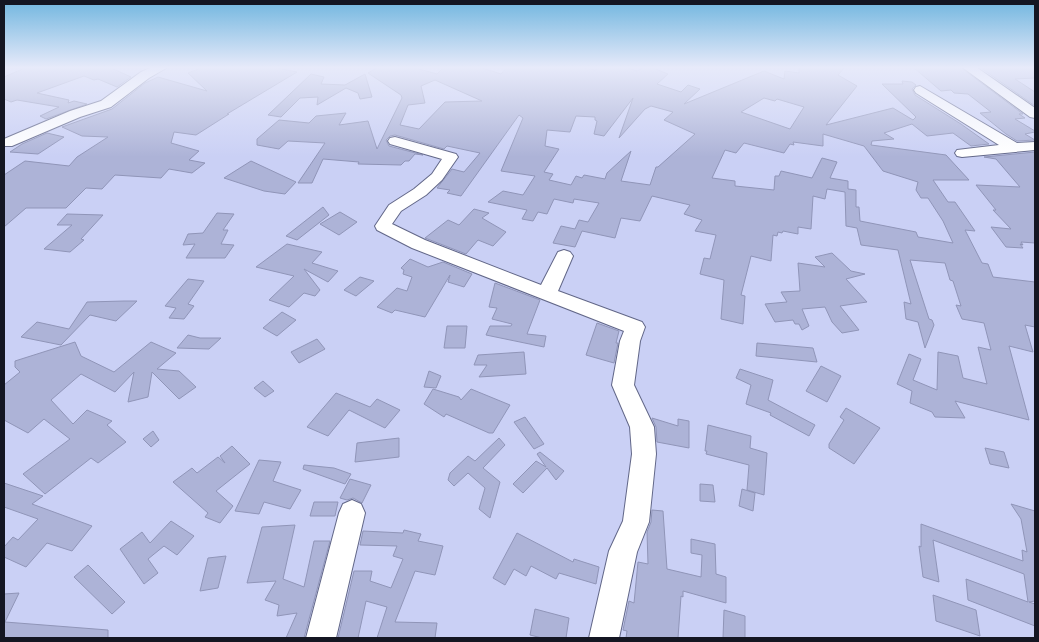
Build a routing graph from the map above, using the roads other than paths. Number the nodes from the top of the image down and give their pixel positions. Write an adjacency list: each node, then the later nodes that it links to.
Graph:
1 (116, 97): 6 (street)
2 (931, 97): 8 (street)
3 (1011, 97): 4 (street)
4 (1035, 114)
5 (395, 141): 11 (street)
6 (7, 143)
7 (1035, 146): 8 (street)
8 (1014, 148): 9 (street)
9 (962, 153)
10 (564, 256): 11 (street)
11 (547, 293): 14 (street)
12 (352, 513): 13 (street)
13 (322, 638)
14 (604, 638)

